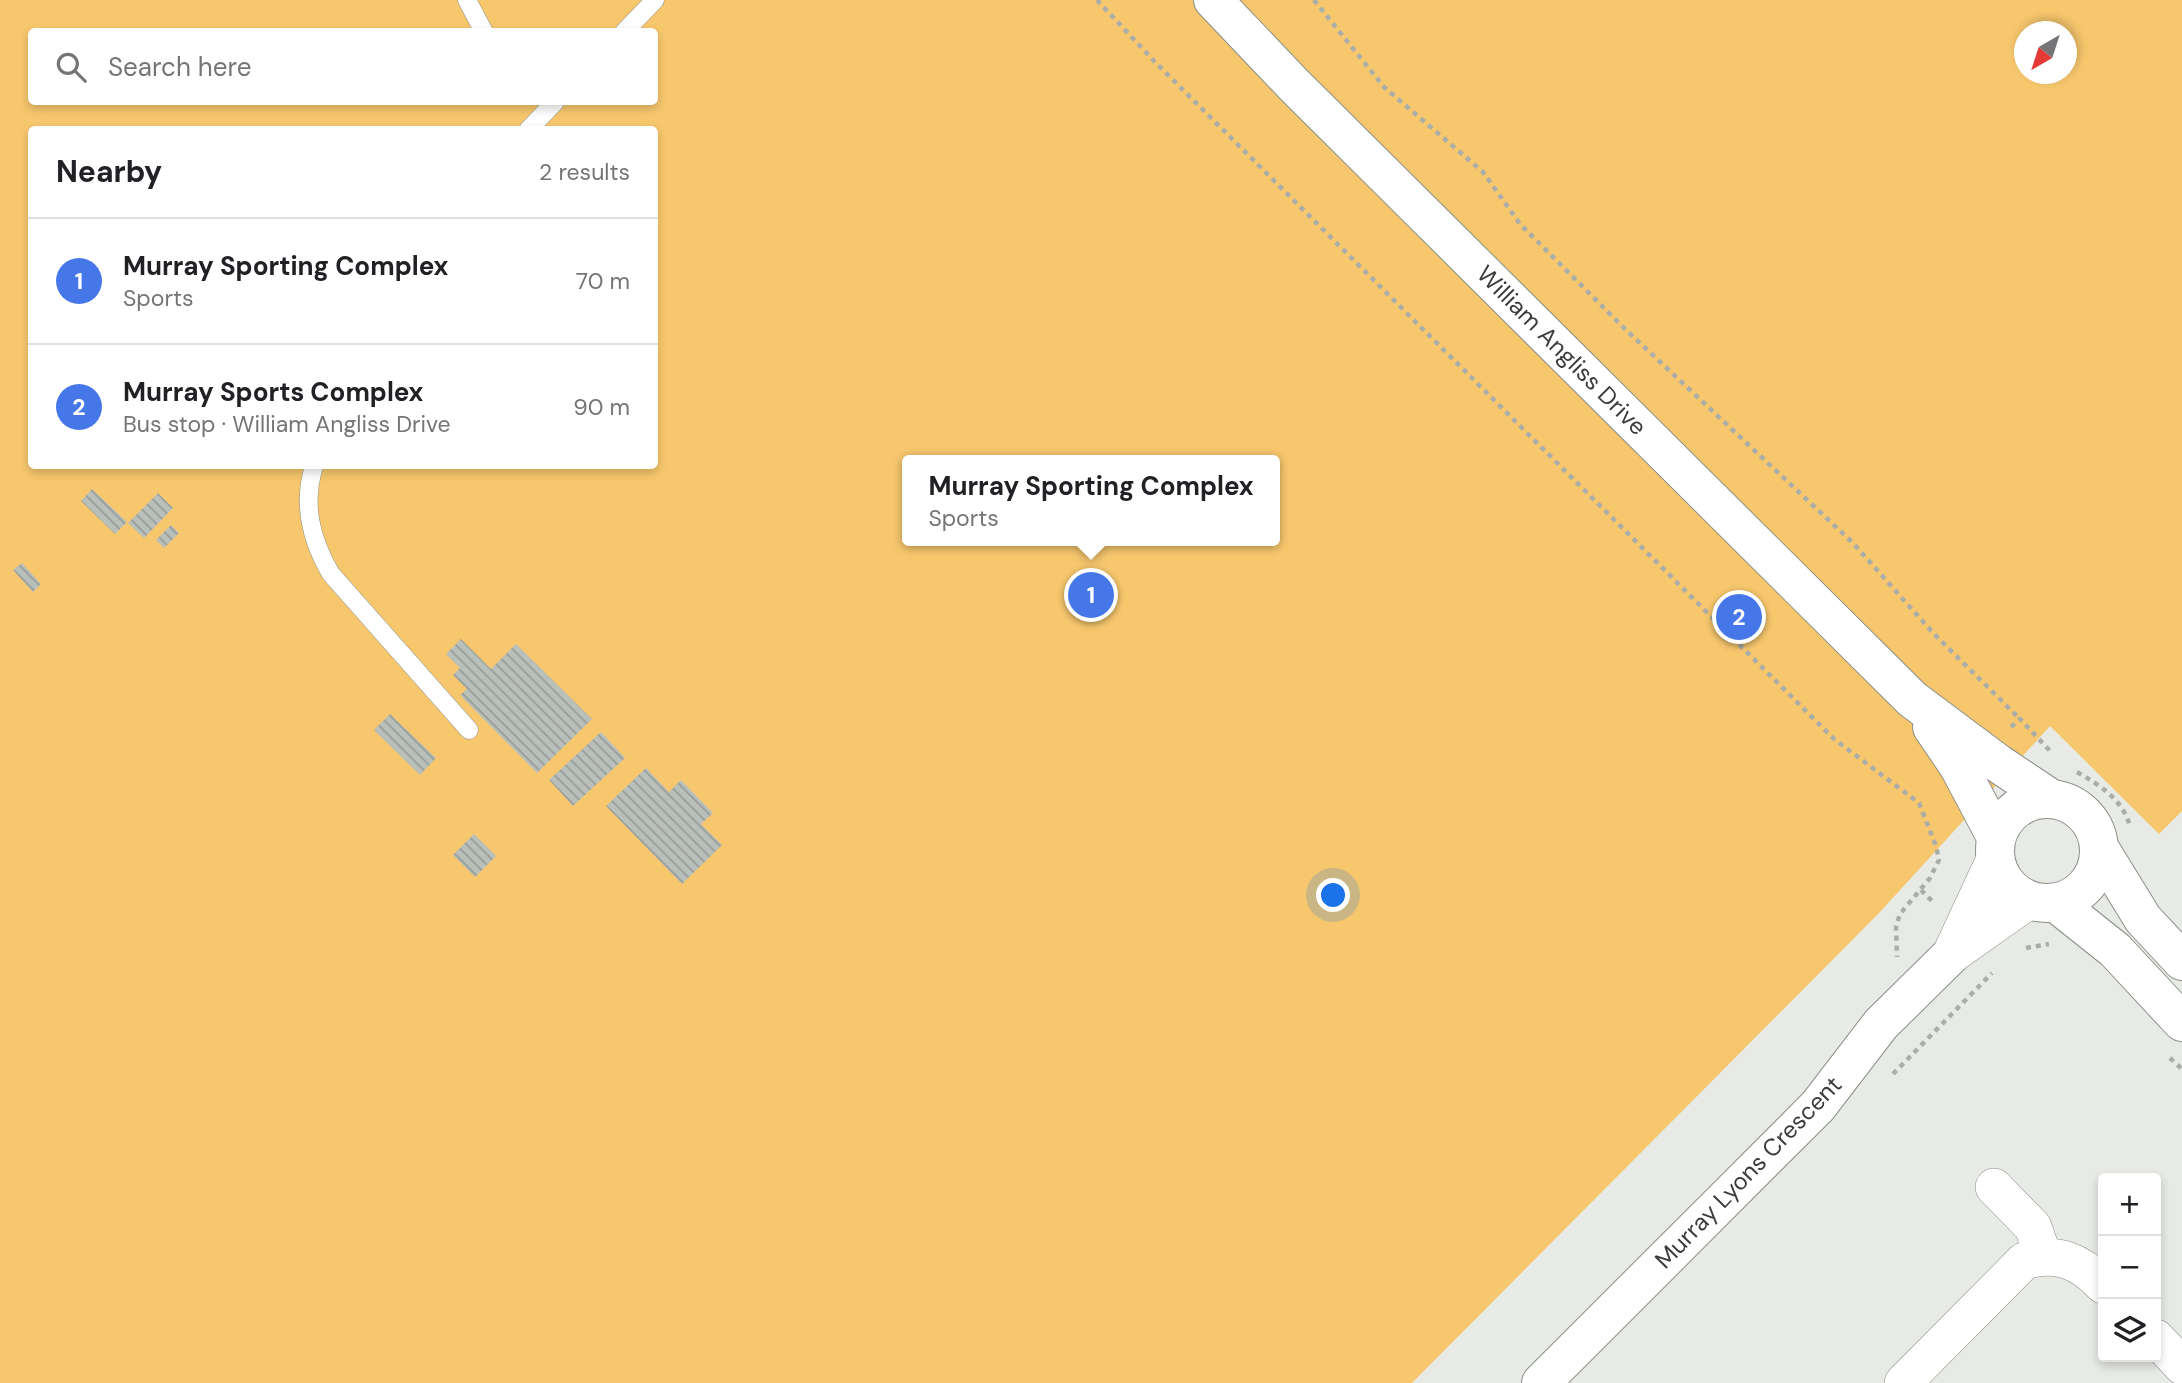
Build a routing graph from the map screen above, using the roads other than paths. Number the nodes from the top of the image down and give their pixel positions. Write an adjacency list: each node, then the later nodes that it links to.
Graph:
1 (467, 0): 4 (lane)
2 (655, 0): 5 (lane)
3 (1213, 0): 9 (street, William Angliss Drive)
4 (482, 28)
5 (628, 28)
6 (549, 105): 7 (lane)
7 (531, 126)
8 (314, 469): 10 (lane)
9 (1912, 699): 11 (street, William Angliss Drive); 13 (street, William Angliss Drive)
10 (469, 730)
11 (2050, 798): 12 (street); 13 (street)
12 (2116, 841): 14 (street); 16 (street)
13 (1996, 848): 14 (street); 15 (street, Murray Lyons Crescent)
14 (2042, 901): 15 (street, Murray Lyons Crescent); 17 (street)
15 (1950, 956): 23 (street, Murray Lyons Crescent)
16 (2182, 961)
17 (2182, 1022)
18 (1994, 1187): 19 (street)
19 (2043, 1255): 20 (street); 24 (street)
20 (2098, 1280)
21 (2161, 1343): 22 (street)
22 (2182, 1366)
23 (1541, 1383)
24 (1903, 1383)

